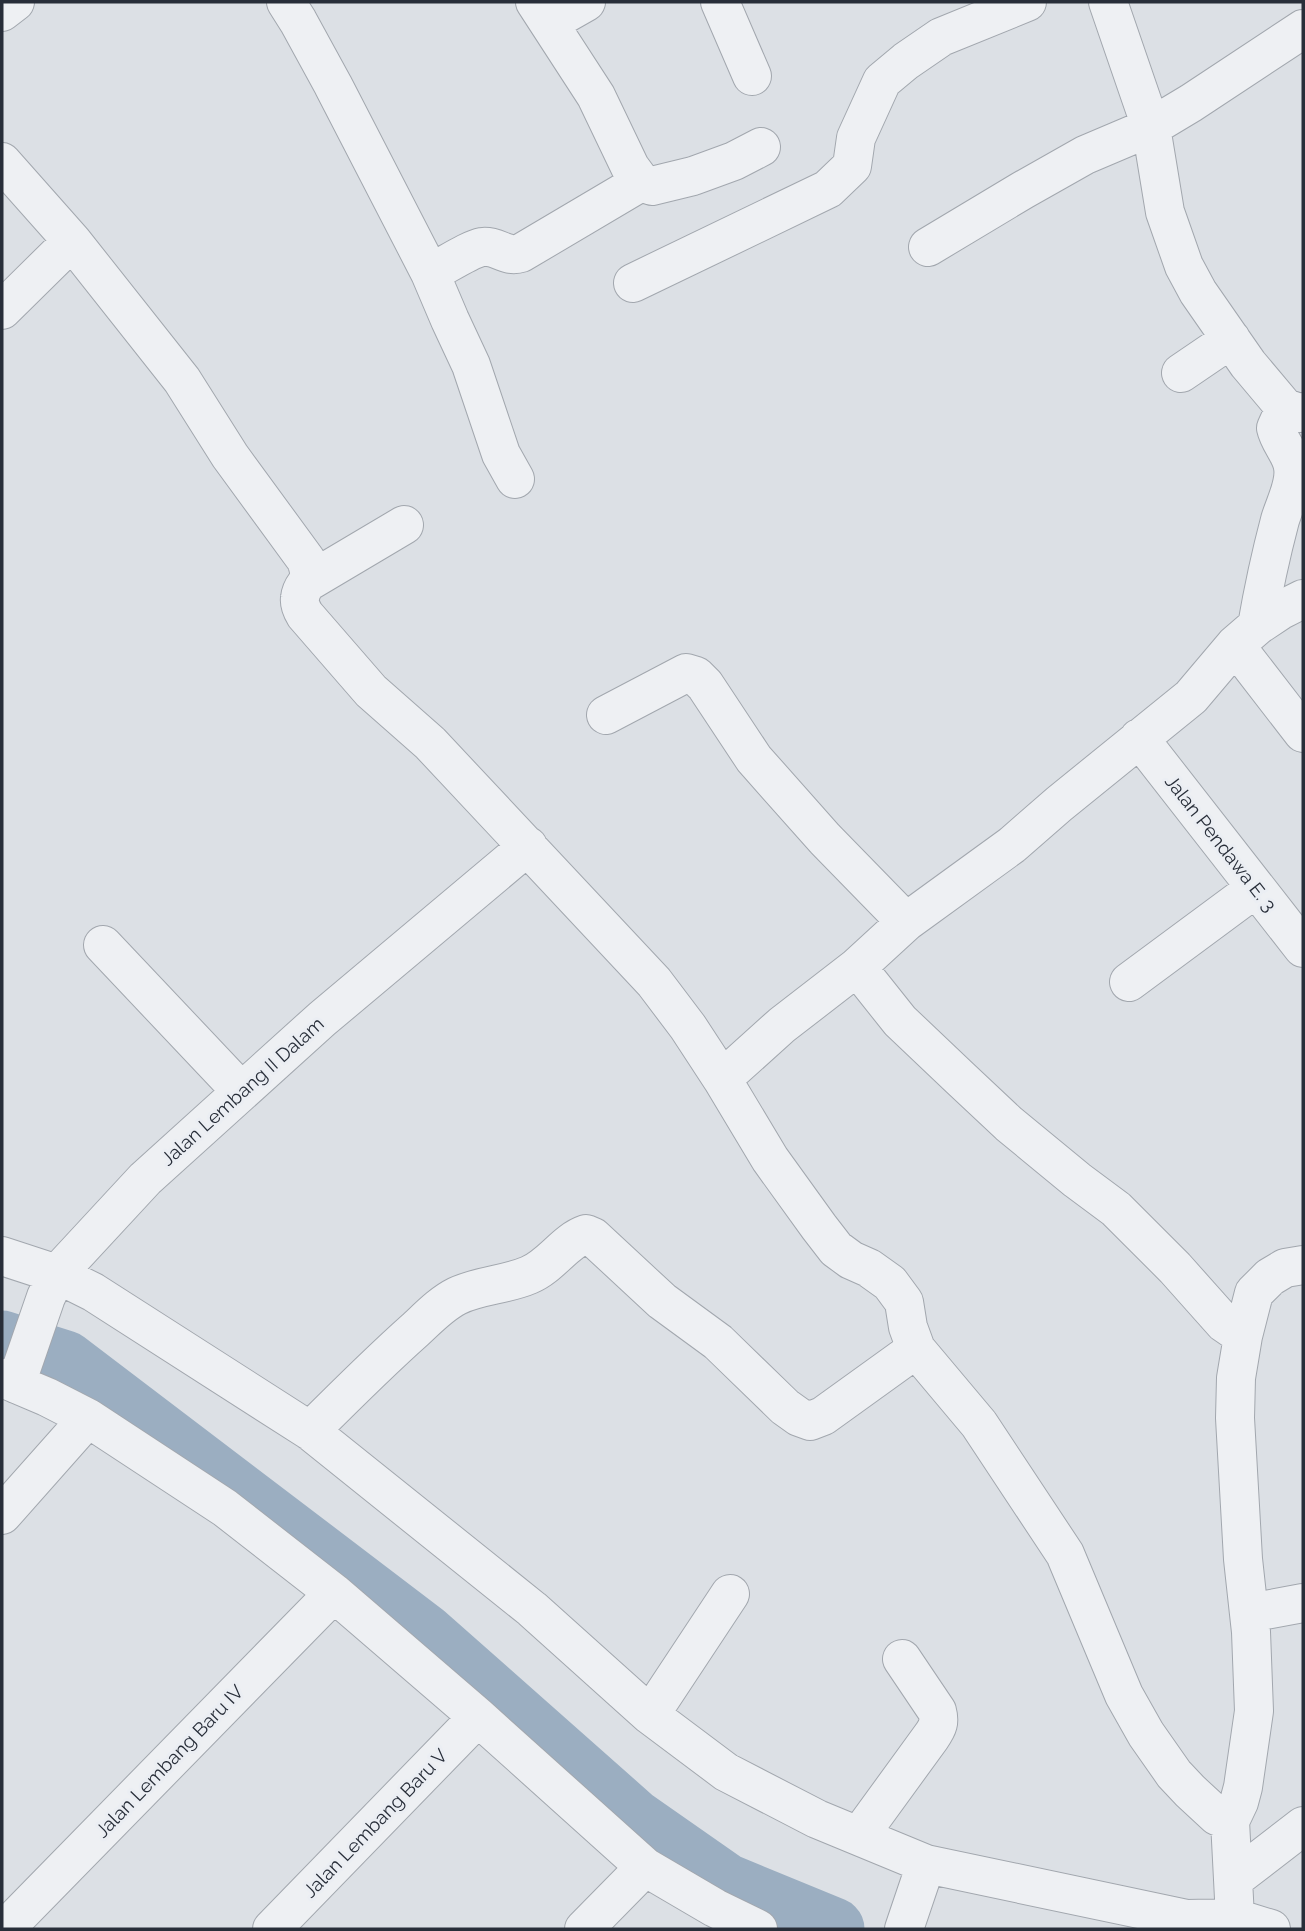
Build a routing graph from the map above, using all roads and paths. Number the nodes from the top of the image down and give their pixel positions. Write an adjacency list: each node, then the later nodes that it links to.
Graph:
1 (15, 2): 7 (street)
2 (286, 2): 17 (street)
3 (586, 2): 8 (street)
4 (720, 2): 10 (street)
5 (1027, 2): 18 (street)
6 (1108, 2): 11 (street)
7 (2, 12)
8 (542, 12): 14 (street)
9 (1303, 29): 11 (street)
10 (752, 75)
11 (1152, 127): 16 (street); 20 (street)
12 (761, 147): 14 (street)
13 (2, 162): 15 (street)
14 (641, 182): 17 (street)
15 (72, 241): 19 (street); 25 (street)
16 (928, 247)
17 (430, 273): 23 (street)
18 (633, 283)
19 (2, 310)
20 (1231, 339): 21 (street); 22 (street)
21 (1181, 373)
22 (1294, 410): 27 (street)
23 (515, 479)
24 (404, 525): 25 (street)
25 (308, 582): 31 (street)
26 (1303, 600): 27 (street)
27 (1246, 636): 29 (street); 30 (street)
28 (606, 715): 33 (street)
29 (1303, 733)
30 (1139, 738): 32 (street, Jalan Pendawa E. 3); 33 (street)
31 (528, 846): 38 (street); 39 (street, Jalan Lembang II Dalam)
32 (1256, 888): 35 (street, Jalan Pendawa E. 3); 37 (street)
33 (906, 922): 36 (street)
34 (103, 945): 39 (street)
35 (1303, 948)
36 (857, 967): 38 (street); 43 (street)
37 (1129, 982)
38 (722, 1079): 44 (street)
39 (241, 1091): 42 (street, Jalan Lembang II Dalam)
40 (2, 1256): 42 (street)
41 (1303, 1265): 43 (street)
42 (52, 1285): 45 (street, Jalan Lembang II Dalam); 47 (street)
43 (1243, 1336): 52 (street)
44 (916, 1349): 47 (street); 56 (street)
45 (14, 1374): 46 (street)
46 (88, 1418): 48 (street); 49 (street)
47 (310, 1431): 54 (street)
48 (2, 1515)
49 (334, 1593): 55 (street); 63 (street, Jalan Lembang Baru IV)
50 (730, 1594): 54 (street)
51 (1303, 1603): 52 (street)
52 (1249, 1613): 56 (street)
53 (902, 1658): 58 (street)
54 (650, 1715): 58 (street)
55 (478, 1717): 60 (street); 64 (street, Jalan Lembang Baru V)
56 (1230, 1821): 61 (street)
57 (1303, 1826): 61 (street)
58 (859, 1836): 59 (street)
59 (926, 1864): 62 (street); 67 (street)
60 (645, 1867): 65 (street); 66 (street)
61 (1233, 1880): 62 (street)
62 (1235, 1918): 68 (street)
63 (5, 1929)
64 (272, 1929)
65 (584, 1929)
66 (758, 1929)
67 (904, 1929)
68 (1271, 1929)

